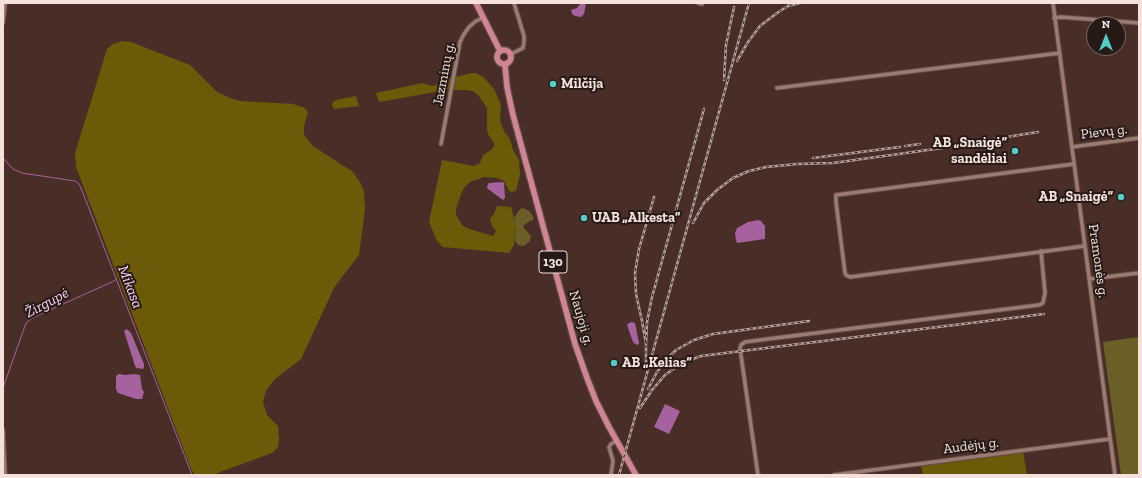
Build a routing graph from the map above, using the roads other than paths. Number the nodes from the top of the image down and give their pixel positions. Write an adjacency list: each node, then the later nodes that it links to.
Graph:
1 (5, 3): 9 (street)
2 (476, 3): 7 (main road, 130)
3 (514, 3): 13 (street)
4 (698, 3): 5 (street)
5 (702, 3)
6 (1053, 3): 8 (street, Pramonės g.)
7 (483, 18): 11 (main road, 130); 17 (street, Jazminų g.)
8 (1054, 18): 10 (street); 12 (street, Pramonės g.)
9 (3, 22)
10 (1139, 23)
11 (500, 51): 13 (main road); 14 (main road, 130)
12 (1060, 53): 15 (street); 18 (street, Pramonės g.)
13 (511, 54): 14 (main road)
14 (505, 65): 26 (main road, Naujoji g. / 130)
15 (777, 88)
16 (1139, 138): 18 (street, Pievų g.)
17 (442, 144)
18 (1072, 147): 19 (street, Pramonės g.)
19 (1074, 164): 20 (street, Pramonės g.); 21 (street)
20 (1085, 246): 21 (street); 23 (street, Pramonės g.)
21 (1041, 251): 30 (street)
22 (1139, 273): 23 (street)
23 (1089, 279): 25 (street, Pramonės g.)
24 (3, 430): 27 (street)
25 (1110, 439): 31 (street, Audėjų g.); 32 (street, Pramonės g.)
26 (616, 441): 28 (street); 29 (main road, Naujoji g. / 130)
27 (5, 475)
28 (611, 475)
29 (636, 475)
30 (758, 475)
31 (834, 475)
32 (1115, 475)

